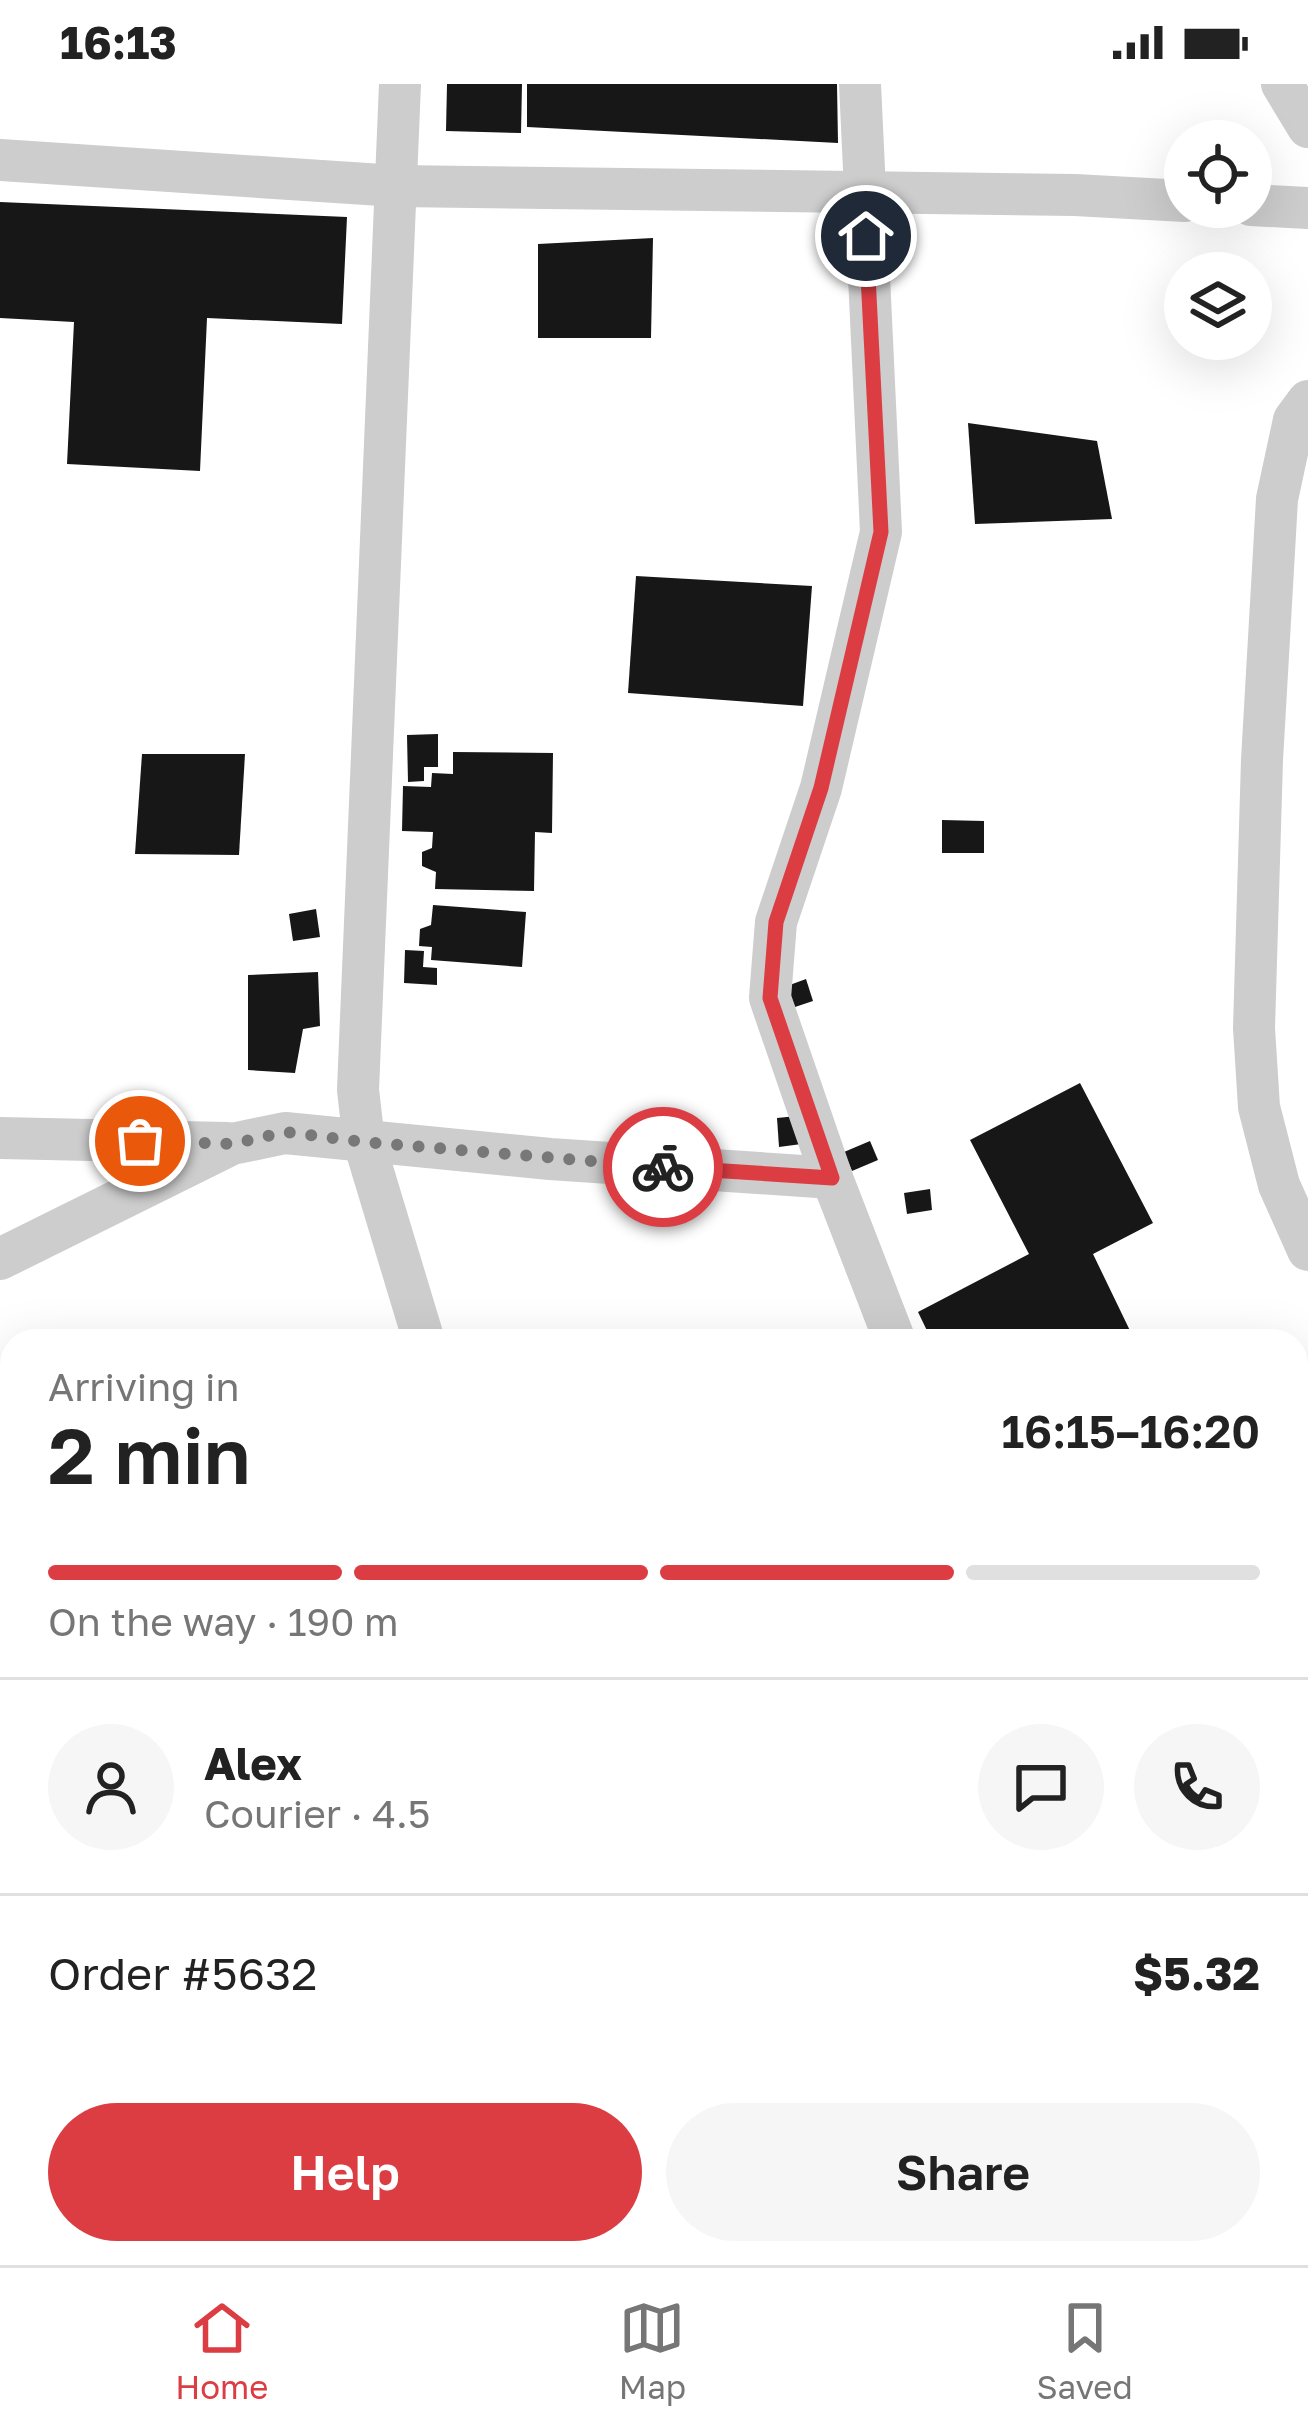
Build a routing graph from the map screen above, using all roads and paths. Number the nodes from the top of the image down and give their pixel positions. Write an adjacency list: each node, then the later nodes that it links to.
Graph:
1 (400, 84): 6 (street)
2 (860, 84): 7 (street)
3 (1282, 84): 4 (street)
4 (1308, 127)
5 (0, 160): 6 (street)
6 (397, 186): 7 (street); 13 (street)
7 (864, 194): 8 (street); 15 (street)
8 (1164, 200)
9 (1272, 206): 10 (street)
10 (1308, 208)
11 (1308, 401): 16 (street)
12 (0, 1138): 14 (street)
13 (364, 1142): 14 (street); 15 (street); 19 (street)
14 (232, 1144): 18 (street)
15 (832, 1178): 20 (street)
16 (1293, 1185): 17 (street)
17 (1308, 1250)
18 (0, 1259)
19 (420, 1329)
20 (890, 1329)

